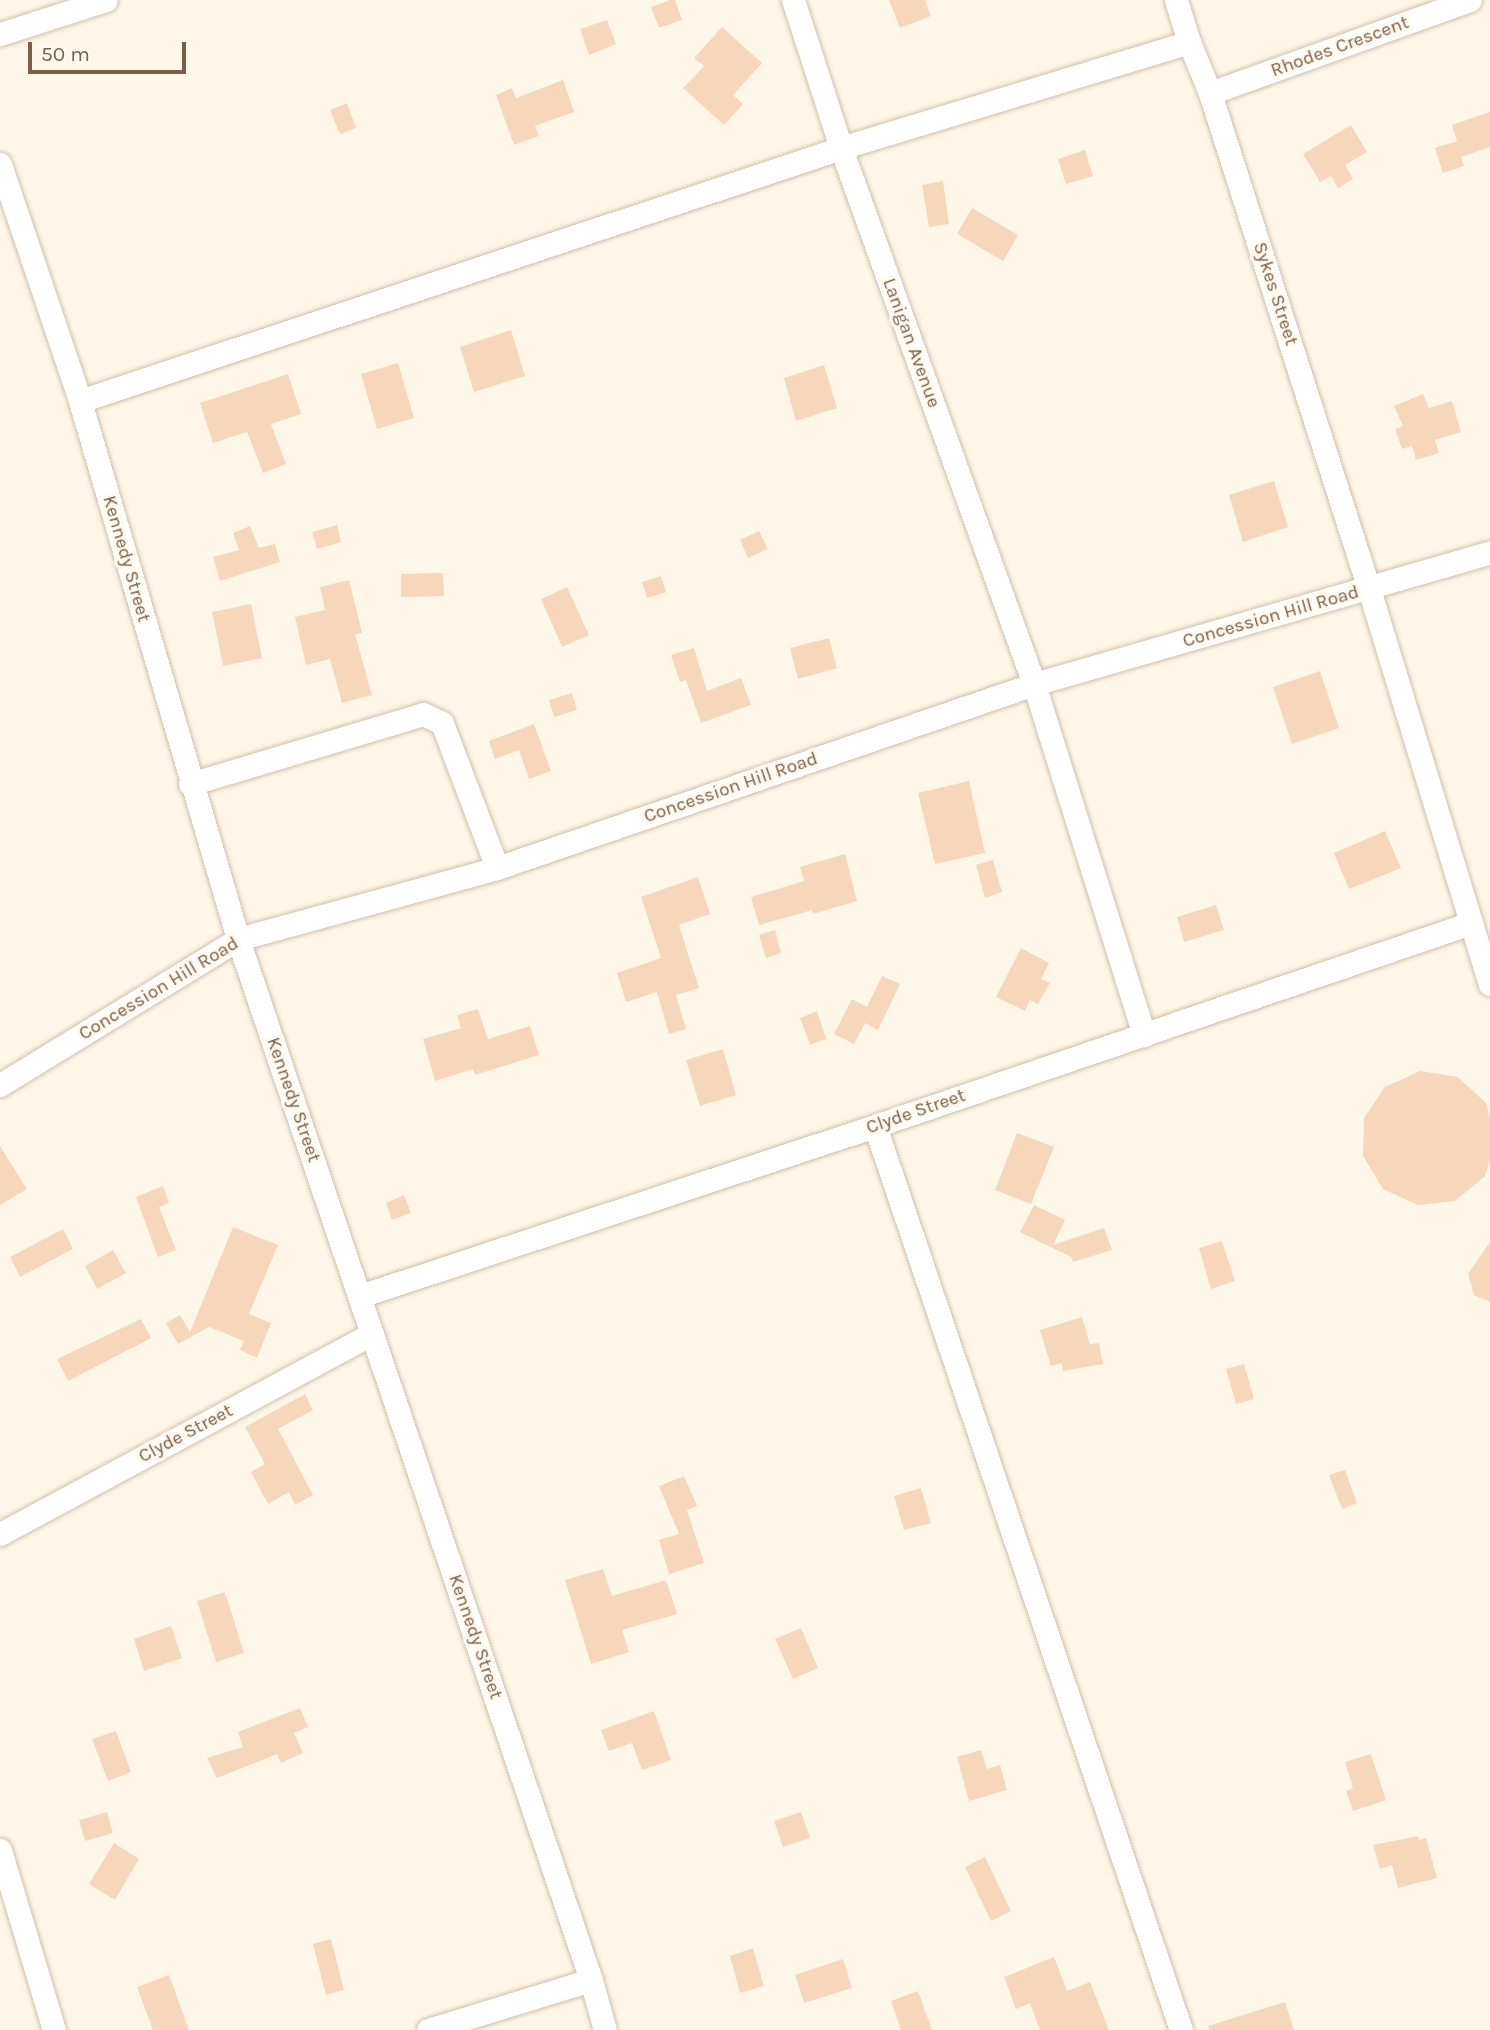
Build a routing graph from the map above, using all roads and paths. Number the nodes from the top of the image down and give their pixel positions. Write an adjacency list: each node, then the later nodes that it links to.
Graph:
1 (106, 0): 5 (street)
2 (793, 0): 8 (street, Lanigan Avenue)
3 (1176, 0): 6 (street, Sykes Street)
4 (1471, 0): 7 (street, Rhodes Crescent)
5 (0, 34)
6 (1189, 42): 7 (street, Sykes Street); 8 (street)
7 (1210, 93): 12 (street, Sykes Street)
8 (841, 148): 10 (street); 13 (street, Lanigan Avenue)
9 (0, 164): 10 (street, Kennedy Street)
10 (80, 401): 14 (street, Kennedy Street)
11 (1490, 552): 12 (street, Concession Hill Road)
12 (1369, 589): 13 (street, Concession Hill Road); 16 (street, Sykes Street)
13 (1034, 684): 15 (street, Concession Hill Road); 19 (street, Lanigan Avenue)
14 (190, 784): 15 (street); 17 (street, Kennedy Street)
15 (498, 868): 17 (street, Concession Hill Road)
16 (1471, 923): 18 (street, Sykes Street); 19 (street, Clyde Street)
17 (238, 939): 20 (street, Concession Hill Road); 22 (street, Kennedy Street)
18 (1490, 984)
19 (1143, 1035): 21 (street, Clyde Street)
20 (0, 1085)
21 (875, 1126): 22 (street, Clyde Street); 30 (street)
22 (360, 1296): 23 (street, Kennedy Street)
23 (372, 1334): 24 (street, Clyde Street); 26 (street, Kennedy Street)
24 (0, 1534)
25 (0, 1850): 27 (street)
26 (591, 1980): 28 (street); 29 (street, Kennedy Street)
27 (54, 2030)
28 (428, 2030)
29 (605, 2030)
30 (1181, 2030)

